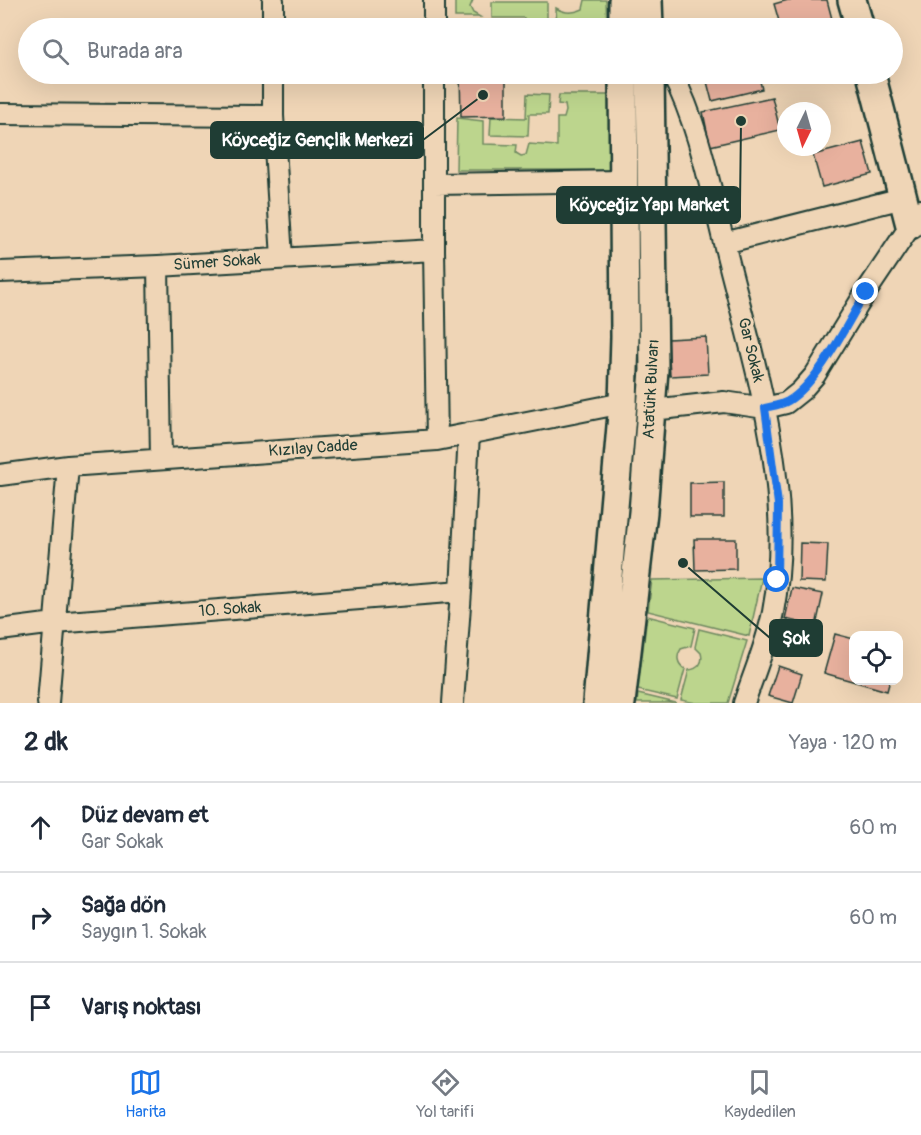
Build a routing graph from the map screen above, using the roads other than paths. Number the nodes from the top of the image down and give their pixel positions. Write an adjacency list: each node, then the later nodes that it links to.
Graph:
1 (273, 0): 6 (street)
2 (434, 0): 7 (street)
3 (623, 0): 8 (main road)
4 (648, 0): 9 (main road)
5 (852, 0): 10 (main road)
6 (273, 18)
7 (434, 18)
8 (623, 18)
9 (649, 18)
10 (857, 18)
11 (273, 84): 18 (street)
12 (434, 84): 20 (street)
13 (624, 84): 19 (main road, Atatürk Bulvarı)
14 (650, 84): 29 (main road, Atatürk Bulvarı)
15 (677, 84): 22 (street, Gar Sokak)
16 (874, 84): 21 (main road)
17 (0, 114): 18 (street)
18 (273, 116): 24 (street)
19 (624, 181): 20 (street); 27 (main road, Atatürk Bulvarı)
20 (434, 184): 23 (street)
21 (912, 211): 22 (street); 28 (street)
22 (724, 243): 28 (street, Gar Sokak)
23 (434, 250): 24 (street, Sümer Sokak); 31 (street)
24 (282, 258): 25 (street, Sümer Sokak)
25 (158, 266): 26 (street, Sümer Sokak); 32 (street)
26 (0, 272)
27 (623, 403): 30 (street, Kızılay Cadde); 40 (main road, Atatürk Bulvarı)
28 (765, 408): 29 (street); 42 (street, Gar Sokak)
29 (652, 410): 41 (main road, Atatürk Bulvarı)
30 (469, 433): 31 (street, Kızılay Cadde); 35 (street)
31 (437, 440): 32 (street, Kızılay Cadde)
32 (161, 459): 33 (street, Kızılay Cadde)
33 (68, 466): 34 (street, Kızılay Cadde); 36 (street)
34 (0, 475)
35 (461, 591): 36 (street, 10. Sokak); 39 (street)
36 (55, 623): 37 (street, 10. Sokak); 38 (street)
37 (0, 630)
38 (48, 703)
39 (453, 703)
40 (597, 703)
41 (621, 703)
42 (744, 703)

